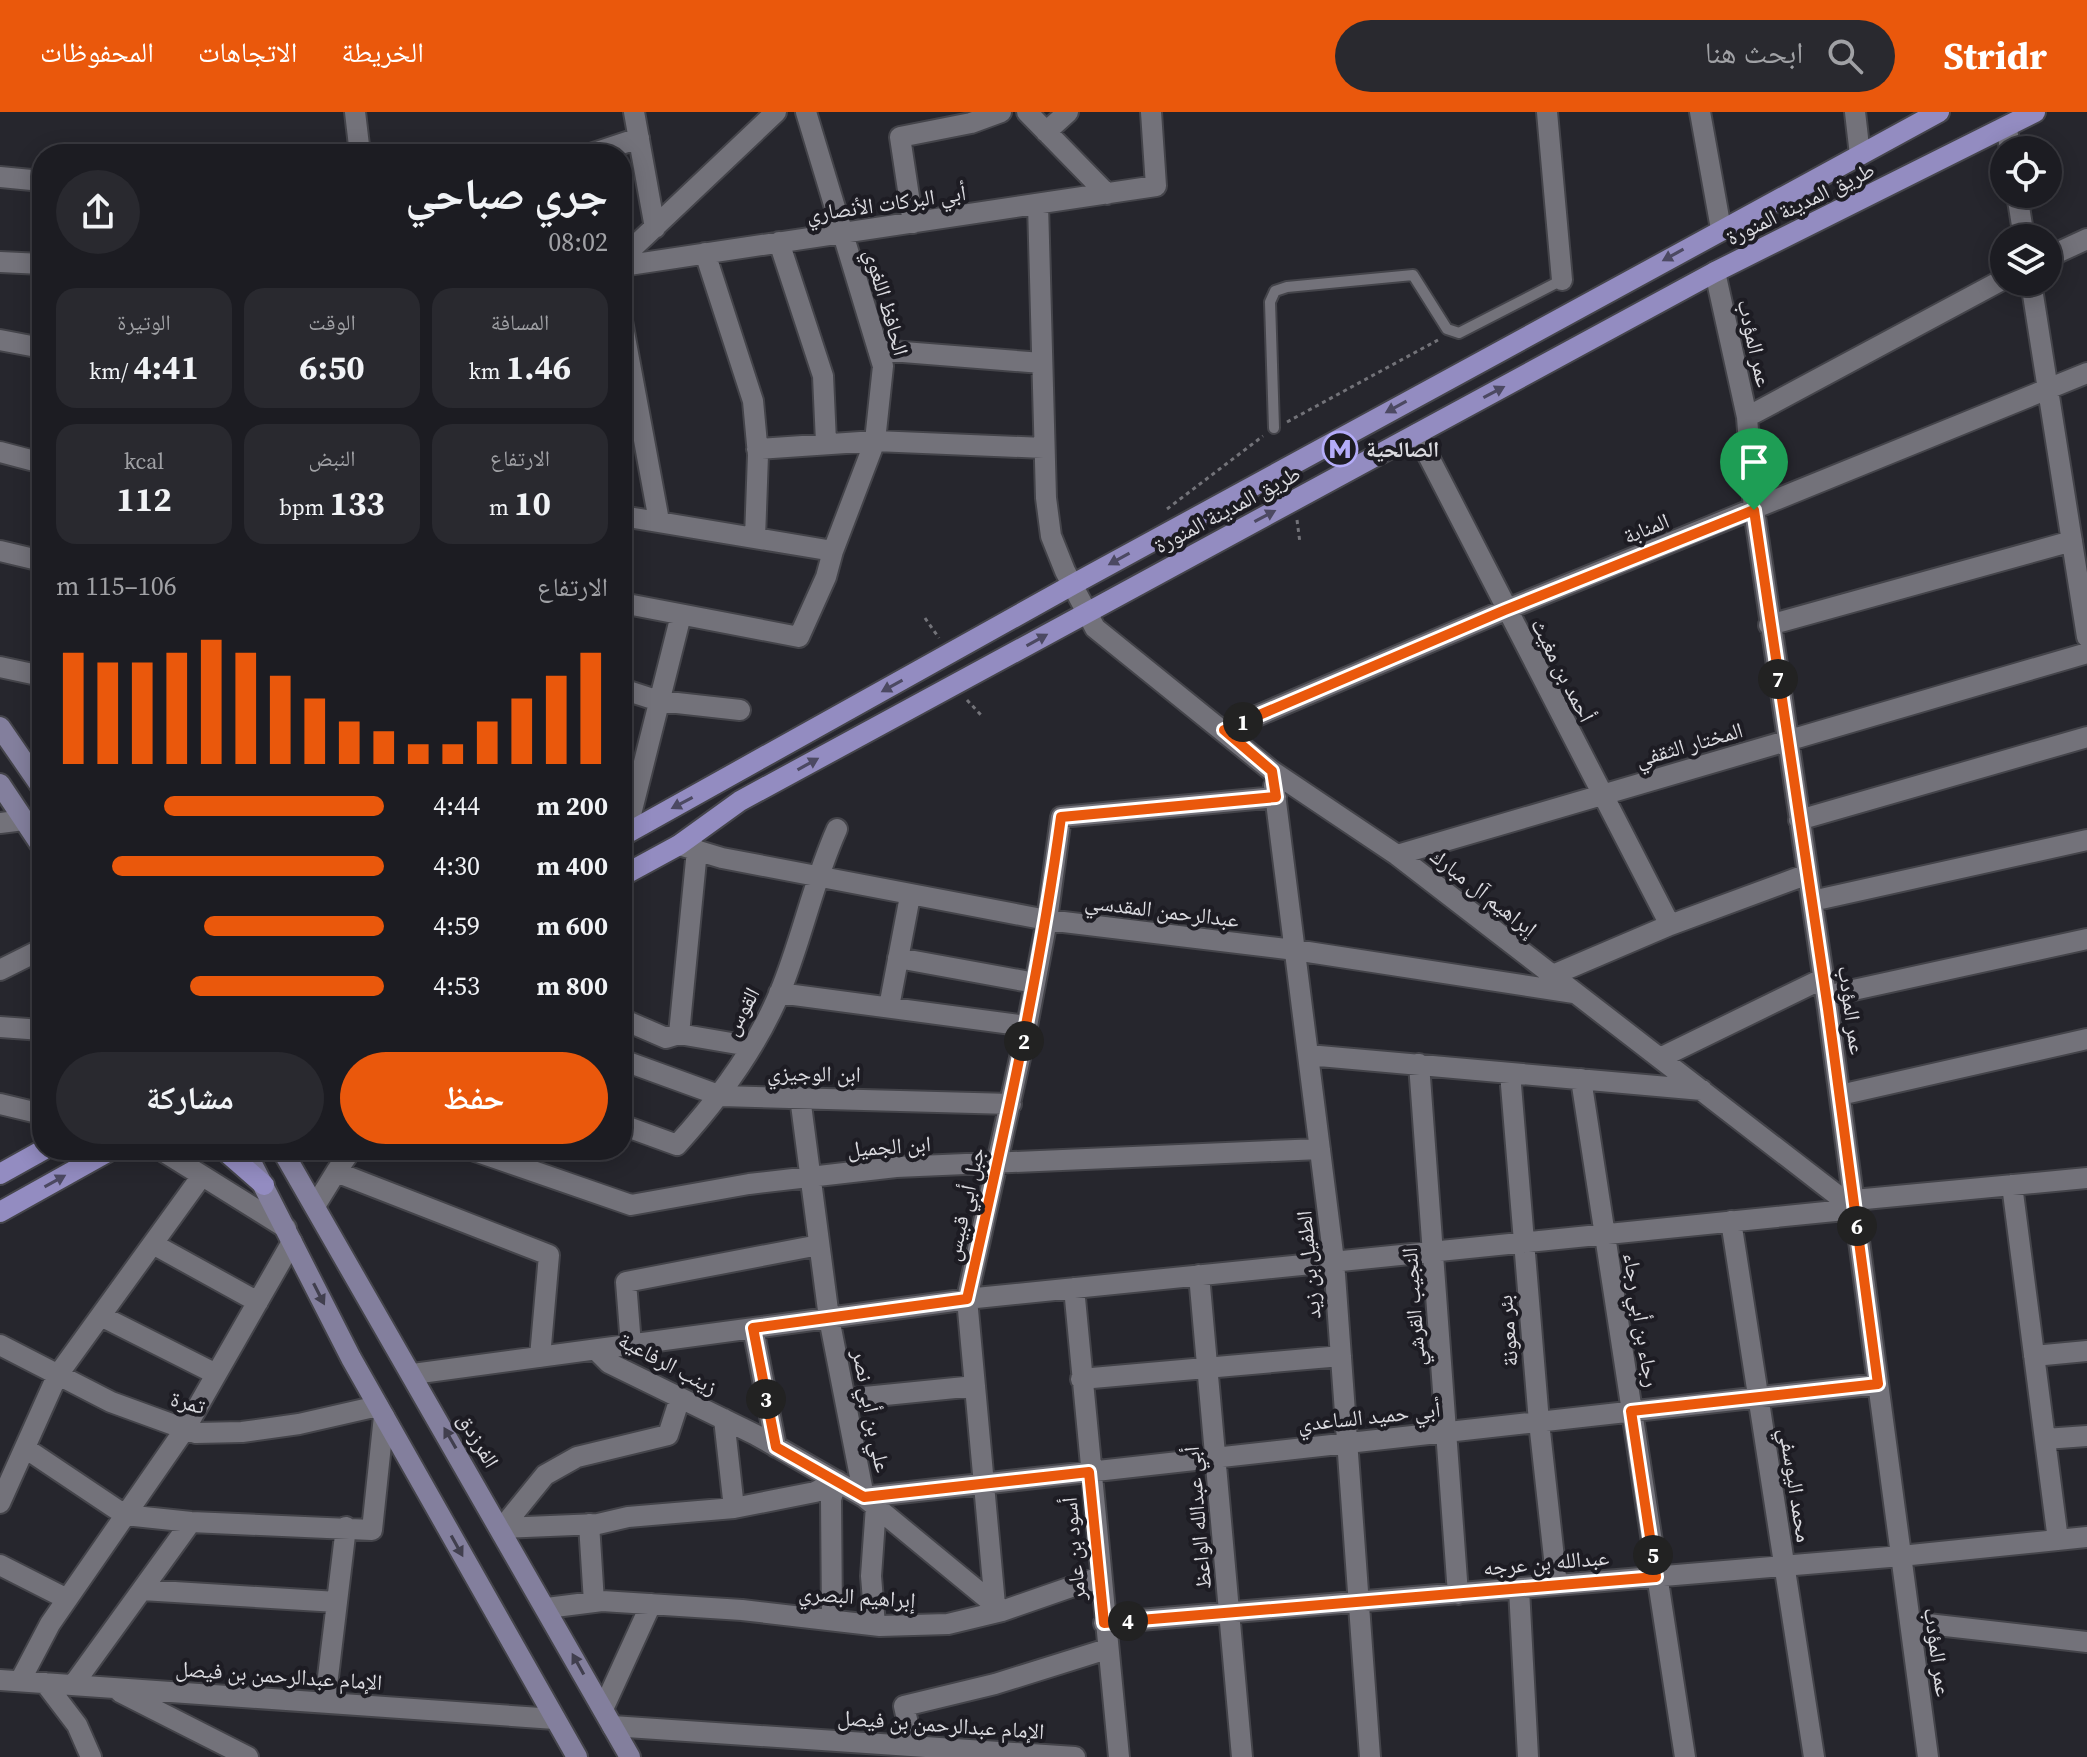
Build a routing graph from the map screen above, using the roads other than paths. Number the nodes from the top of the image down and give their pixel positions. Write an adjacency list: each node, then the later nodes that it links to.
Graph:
1 (355, 112): 18 (street)
2 (634, 112): 17 (street)
3 (776, 112): 26 (street)
4 (806, 112): 28 (street, الحافظ اللغوي)
5 (1001, 112): 25 (street)
6 (1027, 112): 15 (street)
7 (1068, 112): 15 (street)
8 (1151, 112): 23 (street, أبي البركات الأنصاري)
9 (1547, 112): 38 (street)
10 (1700, 112): 27 (street)
11 (1855, 112): 20 (street)
12 (1939, 112): 20 (main road, طريق المدينة المنورة)
13 (2035, 112): 14 (main road, طريق المدينة المنورة)
14 (2007, 128): 16 (street); 37 (main road, طريق المدينة المنورة)
15 (1046, 132): 23 (street)
16 (2008, 136)
17 (639, 138): 19 (street); 26 (street)
18 (359, 144)
19 (621, 144)
20 (1860, 155): 27 (main road, طريق المدينة المنورة)
21 (0, 177): 22 (street)
22 (32, 180)
23 (1107, 194): 24 (street, أبي البركات الأنصاري)
24 (1038, 204): 25 (street, أبي البركات الأنصاري); 44 (street, إبراهيم آل مبارك)
25 (913, 223): 28 (street, أبي البركات الأنصاري)
26 (655, 228): 31 (street)
27 (1721, 229): 65 (main road, طريق المدينة المنورة, one-way to 65)
28 (842, 233): 30 (street, أبي البركات الأنصاري); 43 (street, الحافظ اللغوي)
29 (2087, 239): 32 (street)
30 (779, 242): 33 (street, أبي البركات الأنصاري); 52 (street)
31 (632, 249)
32 (2062, 251)
33 (705, 253): 36 (street, أبي البركات الأنصاري); 54 (street)
34 (0, 262): 35 (street)
35 (32, 264)
36 (632, 264)
37 (1715, 272): 48 (street, عمر المؤدب); 50 (main road, طريق المدينة المنورة, one-way to 37)
38 (1562, 280): 49 (lane)
39 (1990, 287): 48 (street)
40 (2033, 296): 47 (street)
41 (0, 340): 42 (street)
42 (32, 346)
43 (878, 350): 44 (street); 51 (street, الحافظ اللغوي)
44 (1042, 363): 53 (street, إبراهيم آل مبارك)
45 (2087, 373): 47 (street, المنابة)
46 (632, 375): 59 (street)
47 (2048, 390): 57 (street, المنابة); 61 (street)
48 (1747, 417): 57 (street, عمر المؤدب)
49 (1274, 428)
50 (1417, 434): 67 (street, أحمد بن مغيث); 68 (main road, طريق المدينة المنورة, one-way to 50)
51 (875, 441): 52 (street); 53 (street); 63 (street, الحافظ اللغوي)
52 (826, 442): 54 (street)
53 (1044, 448): 65 (street, إبراهيم آل مبارك)
54 (757, 449): 60 (street)
55 (0, 452): 56 (street)
56 (32, 460)
57 (1754, 510): 67 (street, المنابة); 70 (street, عمر المؤدب)
58 (632, 517): 59 (street)
59 (659, 521): 60 (street)
60 (755, 538): 63 (street)
61 (2072, 541): 70 (street); 71 (street)
62 (0, 551): 64 (street)
63 (833, 551): 69 (street, الحافظ اللغوي)
64 (32, 559)
65 (1072, 585): 68 (street, إبراهيم آل مبارك); 92 (main road, طريق المدينة المنورة, one-way to 92)
66 (632, 605): 69 (street)
67 (1505, 610): 79 (street, المنابة); 86 (street, أحمد بن مغيث)
68 (1086, 613): 79 (street, إبراهيم آل مبارك); 95 (main road, طريق المدينة المنورة, one-way to 68)
69 (681, 615): 76 (street)
70 (1769, 625): 81 (street, عمر المؤدب)
71 (2087, 637)
72 (2087, 653): 81 (street, المختار الثقفي)
73 (0, 667): 74 (street)
74 (32, 674)
75 (632, 692): 76 (street)
76 (659, 701): 77 (street); 83 (street)
77 (740, 710)
78 (0, 727): 82 (main road)
79 (1224, 730): 84 (street, إبراهيم آل مبارك)
80 (2087, 737): 89 (street)
81 (1787, 740): 86 (street, المختار الثقفي); 89 (street, عمر المؤدب)
82 (32, 771)
83 (632, 771)
84 (1272, 771): 87 (street, الطفيل بن زيد); 96 (street, إبراهيم آل مبارك)
85 (0, 784): 88 (main road)
86 (1600, 795): 96 (street, المختار الثقفي); 103 (street, أحمد بن مغيث)
87 (1276, 797): 102 (street, جبل أبي قبيس); 105 (street, الطفيل بن زيد)
88 (24, 820): 90 (street); 93 (main road)
89 (1799, 820): 98 (street, عمر المؤدب)
90 (0, 823)
91 (837, 829): 99 (street, القوس)
92 (632, 831)
93 (32, 832)
94 (2087, 840): 101 (street)
95 (688, 848): 97 (main road, طريق المدينة المنورة); 99 (street, عبدالرحمن المقدسي); 119 (street)
96 (1397, 855): 109 (street, إبراهيم آل مبارك)
97 (632, 872)
98 (1808, 874): 101 (street, عمر المؤدب); 103 (street)
99 (815, 876): 100 (street, عبدالرحمن المقدسي); 112 (street, القوس)
100 (910, 896): 102 (street, عبدالرحمن المقدسي); 107 (street)
101 (1812, 901): 111 (street, عمر المؤدب)
102 (1047, 920): 105 (street, عبدالرحمن المقدسي); 110 (street, جبل أبي قبيس)
103 (1670, 925): 109 (street)
104 (2087, 939): 111 (street)
105 (1295, 950): 113 (street, عبدالرحمن المقدسي); 122 (street, الطفيل بن زيد)
106 (32, 954): 108 (street)
107 (898, 958): 110 (street); 114 (street)
108 (0, 970)
109 (1553, 975): 113 (street, إبراهيم آل مبارك)
110 (1035, 983): 116 (street, جبل أبي قبيس)
111 (1825, 987): 123 (street); 129 (street, عمر المؤدب)
112 (779, 993): 114 (street); 121 (street, القوس)
113 (1577, 994): 123 (street, إبراهيم آل مبارك)
114 (889, 1007): 116 (street)
115 (632, 1023): 119 (street)
116 (1027, 1026): 133 (street, جبل أبي قبيس)
117 (0, 1027): 118 (street)
118 (32, 1029)
119 (679, 1034): 121 (street)
120 (2087, 1039): 129 (street)
121 (749, 1046): 130 (street, القوس)
122 (1308, 1055): 125 (street); 136 (street, الطفيل بن زيد)
123 (1660, 1058): 128 (street, إبراهيم آل مبارك)
124 (632, 1064): 130 (street, ابن الوجيزي)
125 (1419, 1064): 126 (street); 162 (street, النجيب القرشي)
126 (1510, 1073): 127 (street); 159 (street, بئر معونة)
127 (1581, 1079): 128 (street); 157 (street, رجاء بن أبي رجاء)
128 (1702, 1090): 153 (street, إبراهيم آل مبارك)
129 (1840, 1095): 153 (street, عمر المؤدب)
130 (721, 1096): 131 (street, ابن الوجيزي); 135 (street, القوس)
131 (800, 1097): 133 (street, ابن الوجيزي); 149 (street, علي بن أبي نصر)
132 (0, 1104): 134 (street)
133 (1011, 1104): 145 (street, جبل أبي قبيس)
134 (32, 1112)
135 (632, 1129)
136 (1320, 1149): 145 (street, ابن الجميل); 163 (street, الطفيل بن زيد)
137 (32, 1156): 147 (main road)
138 (93, 1160): 155 (main road, one-way to 138)
139 (176, 1160): 148 (street)
140 (235, 1160): 151 (main road)
141 (250, 1160): 151 (main road)
142 (288, 1160): 154 (main road, الفرزدق)
143 (344, 1160): 146 (street)
144 (501, 1160): 149 (street, ابن الجميل)
145 (997, 1164): 149 (street, ابن الجميل); 166 (street, جبل أبي قبيس)
146 (336, 1172): 154 (street); 177 (street)
147 (0, 1174)
148 (201, 1177): 158 (street); 160 (street)
149 (810, 1177): 161 (street, علي بن أبي نصر)
150 (2087, 1178): 152 (street)
151 (264, 1185): 158 (main road)
152 (2012, 1185): 153 (street); 176 (street)
153 (1854, 1204): 156 (street); 183 (street, عمر المؤدب)
154 (315, 1206): 180 (main road, الفرزدق)
155 (0, 1212)
156 (1731, 1221): 157 (street); 185 (street, محمد اليوسفي)
157 (1604, 1233): 159 (street); 189 (street, رجاء بن أبي رجاء)
158 (289, 1235): 167 (street); 188 (main road, one-way to 188)
159 (1523, 1242): 162 (street); 191 (street, بئر معونة)
160 (153, 1244): 167 (street); 168 (street)
161 (819, 1245): 169 (street, علي بن أبي نصر); 172 (street)
162 (1432, 1251): 163 (street); 193 (street, النجيب القرشي)
163 (1334, 1261): 164 (street); 175 (street, الطفيل بن زيد)
164 (1199, 1275): 165 (street); 178 (street, أبي عبدالله الواعظ)
165 (1074, 1288): 166 (street); 182 (street, أسود بن عامر)
166 (967, 1299): 169 (street); 184 (street, جبل أبي قبيس)
167 (258, 1302): 179 (street)
168 (101, 1316): 179 (street); 181 (street)
169 (829, 1318): 170 (street); 187 (street, علي بن أبي نصر)
170 (753, 1328): 172 (street); 197 (street)
171 (0, 1345): 181 (street, تمرة)
172 (631, 1345): 173 (street)
173 (596, 1350): 177 (street); 186 (street, زينب الرفاعية)
174 (2087, 1351): 176 (street)
175 (1341, 1356): 178 (street); 196 (street, الطفيل بن زيد)
176 (2034, 1356): 195 (street)
177 (540, 1357): 180 (street)
178 (1208, 1369): 182 (street); 199 (street, أبي عبدالله الواعظ)
179 (216, 1374): 192 (street)
180 (413, 1374): 210 (main road, الفرزدق, one-way to 180)
181 (57, 1376): 192 (street, تمرة); 198 (street)
182 (1081, 1379): 200 (street, أسود بن عامر)
183 (1878, 1384): 185 (street, أبي حميد الساعدي); 213 (street, عمر المؤدب)
184 (975, 1386): 187 (street); 202 (street, جبل أبي قبيس)
185 (1758, 1397): 189 (street, أبي حميد الساعدي); 215 (street, محمد اليوسفي)
186 (680, 1398): 190 (street, زينب الرفاعية); 210 (street)
187 (845, 1399): 203 (street, علي بن أبي نصر)
188 (381, 1411): 192 (street, تمرة); 209 (street); 242 (main road, one-way to 242)
189 (1631, 1411): 191 (street, أبي حميد الساعدي); 217 (street, رجاء بن أبي رجاء)
190 (724, 1419): 197 (street, زينب الرفاعية); 205 (street)
191 (1539, 1422): 193 (street, أبي حميد الساعدي); 218 (street, بئر معونة)
192 (185, 1429): 206 (street)
193 (1446, 1432): 196 (street, أبي حميد الساعدي); 221 (street, النجيب القرشي)
194 (2087, 1436): 195 (street)
195 (2045, 1439): 212 (street)
196 (1346, 1443): 199 (street, أبي حميد الساعدي); 225 (street, الطفيل بن زيد)
197 (776, 1447): 201 (street, زينب الرفاعية)
198 (25, 1448): 204 (street); 206 (street)
199 (1217, 1457): 200 (street, أبي حميد الساعدي); 229 (street, أبي عبدالله الواعظ)
200 (1089, 1472): 202 (street, أبي حميد الساعدي); 216 (street, أسود بن عامر)
201 (837, 1481): 203 (street, زينب الرفاعية); 205 (street); 230 (street)
202 (985, 1483): 203 (street, أبي حميد الساعدي); 227 (street, جبل أبي قبيس)
203 (870, 1502): 227 (street, زينب الرفاعية); 233 (street, علي بن أبي نصر)
204 (0, 1503)
205 (734, 1508): 208 (street)
206 (125, 1515): 207 (street); 222 (street)
207 (191, 1522): 209 (street); 220 (street)
208 (589, 1524): 210 (street); 224 (street)
209 (346, 1527): 223 (street)
210 (502, 1528): 228 (main road, الفرزدق)
211 (2087, 1537): 212 (street, عبدالله بن عرجه)
212 (2058, 1540): 213 (street, عبدالله بن عرجه)
213 (1901, 1556): 215 (street, عبدالله بن عرجه); 231 (street, عمر المؤدب)
214 (0, 1565): 222 (street)
215 (1784, 1566): 217 (street, عبدالله بن عرجه); 256 (street, محمد اليوسفي)
216 (1100, 1577): 232 (street, أسود بن عامر); 233 (street, إبراهيم البصري)
217 (1656, 1577): 218 (street, عبدالله بن عرجه); 255 (street, رجاء بن أبي رجاء)
218 (1557, 1585): 219 (street, عبدالله بن عرجه)
219 (1519, 1589): 221 (street, عبدالله بن عرجه); 254 (street)
220 (142, 1590): 223 (street); 238 (street)
221 (1458, 1594): 225 (street, عبدالله بن عرجه)
222 (67, 1599): 236 (street)
223 (337, 1602): 240 (street)
224 (594, 1602): 226 (street, إبراهيم البصري); 228 (street, إبراهيم البصري)
225 (1357, 1603): 229 (street, عبدالله بن عرجه); 253 (street, الطفيل بن زيد)
226 (651, 1604): 230 (street, إبراهيم البصري); 241 (street)
227 (995, 1605)
228 (547, 1608): 241 (main road, الفرزدق, one-way to 228)
229 (1230, 1613): 232 (street, عبدالله بن عرجه); 252 (street, أبي عبدالله الواعظ)
230 (832, 1620): 233 (street, إبراهيم البصري)
231 (1910, 1622): 234 (street); 257 (street, عمر المؤدب)
232 (1104, 1623): 235 (street, أسود بن عامر)
233 (875, 1625)
234 (2087, 1642)
235 (1107, 1649): 243 (street); 251 (street, أسود بن عامر)
236 (5, 1680): 237 (street, الإمام عبدالرحمن بن فيصل)
237 (45, 1683): 238 (street, الإمام عبدالرحمن بن فيصل); 246 (street)
238 (73, 1685): 239 (street, الإمام عبدالرحمن بن فيصل)
239 (112, 1688): 240 (street, الإمام عبدالرحمن بن فيصل); 247 (street)
240 (325, 1702): 242 (street, الإمام عبدالرحمن بن فيصل)
241 (608, 1717): 244 (street, الإمام عبدالرحمن بن فيصل); 249 (main road, الفرزدق)
242 (555, 1719): 248 (main road)
243 (913, 1746): 244 (street, الإمام عبدالرحمن بن فيصل); 245 (street, الإمام عبدالرحمن بن فيصل)
244 (855, 1750)
245 (1021, 1755): 250 (street, الإمام عبدالرحمن بن فيصل)
246 (91, 1757)
247 (248, 1757)
248 (577, 1757)
249 (630, 1757)
250 (1062, 1757)
251 (1119, 1757)
252 (1242, 1757)
253 (1370, 1757)
254 (1528, 1757)
255 (1685, 1757)
256 (1814, 1757)
257 (1928, 1757)

